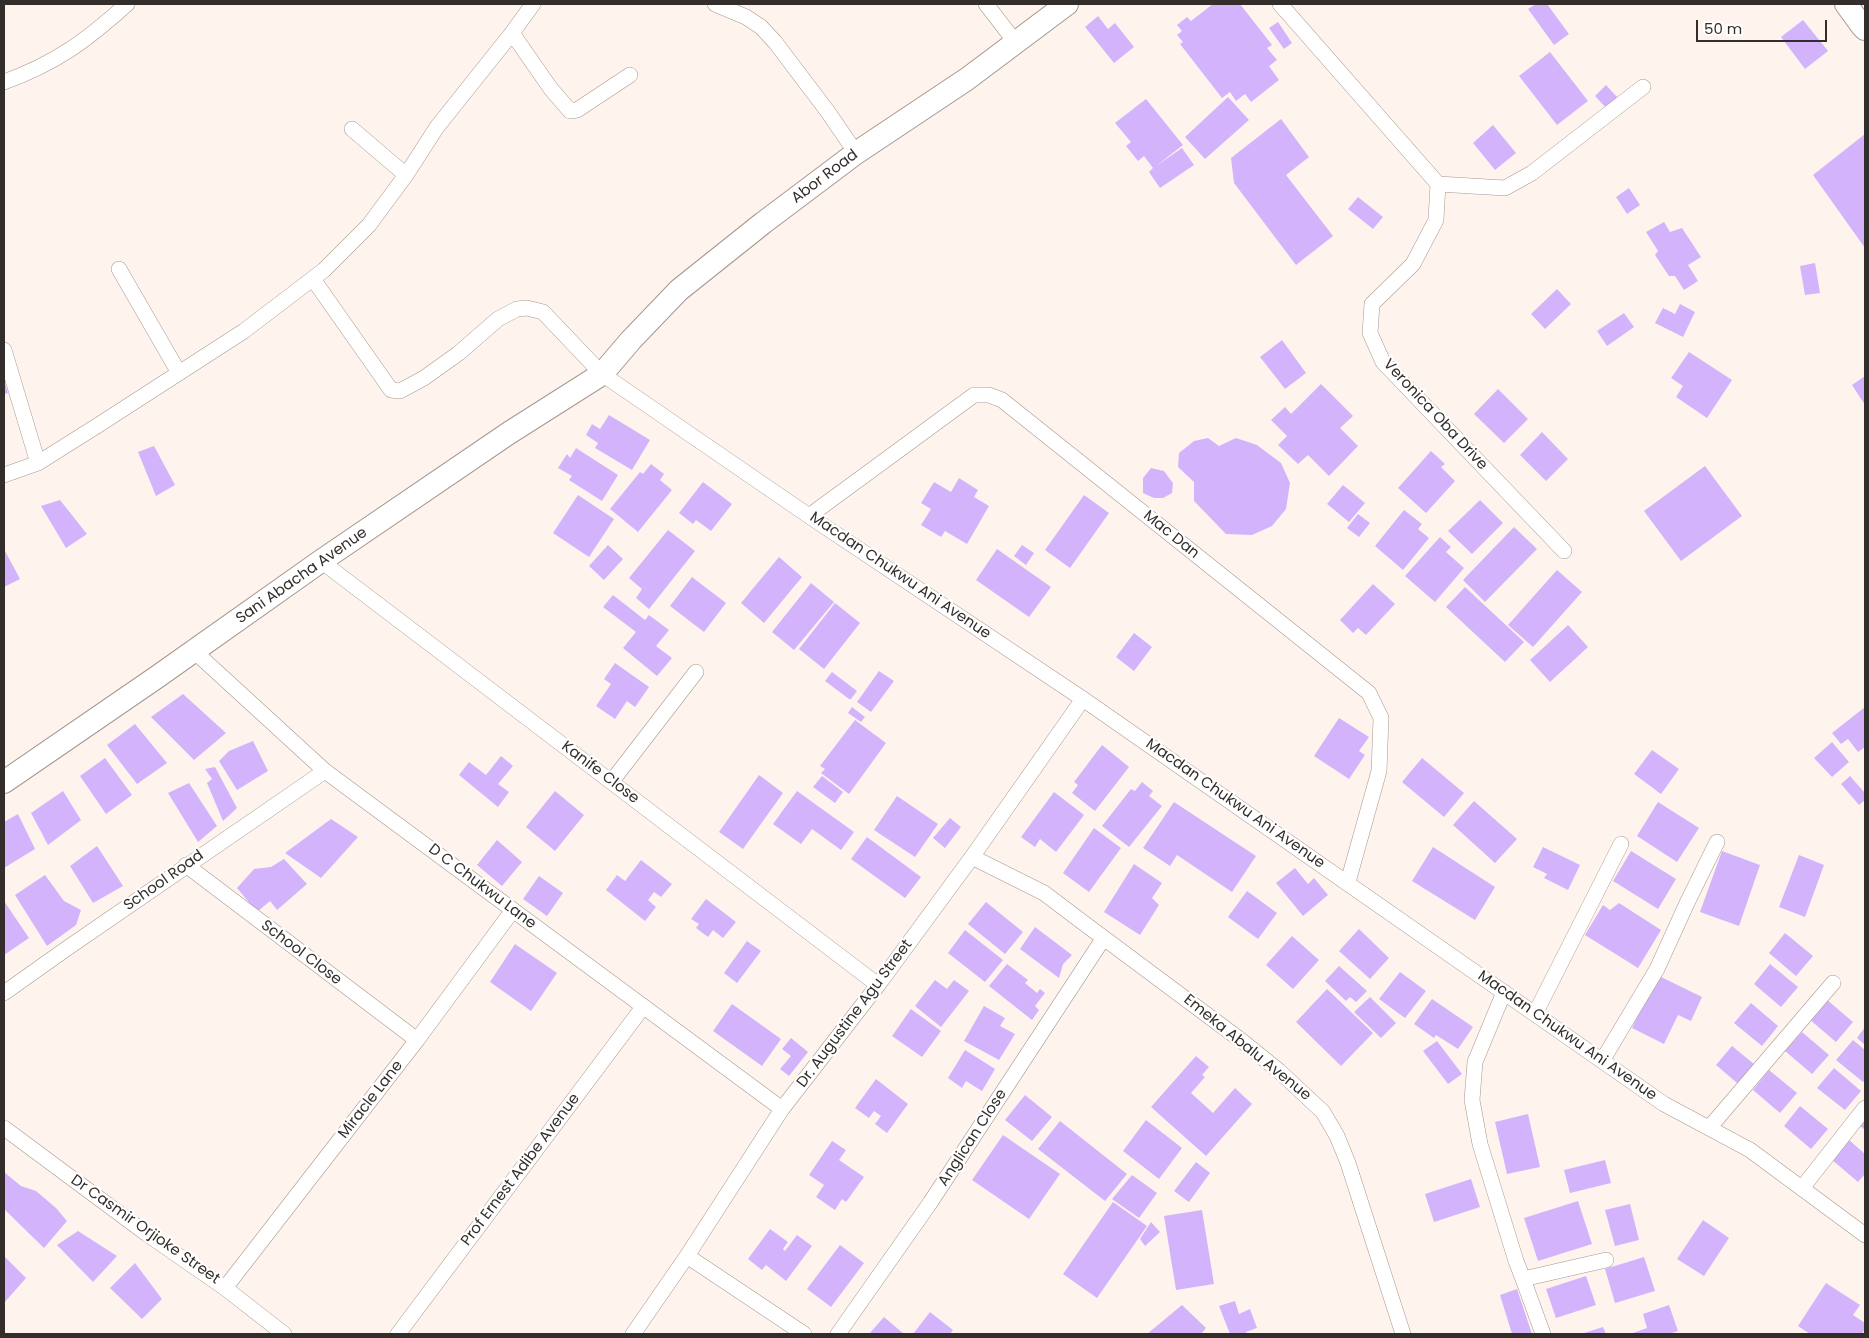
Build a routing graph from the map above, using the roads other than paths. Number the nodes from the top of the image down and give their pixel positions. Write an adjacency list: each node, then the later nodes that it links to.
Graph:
1 (127, 4): 12 (street)
2 (533, 4): 9 (street)
3 (715, 4): 15 (street)
4 (986, 4): 10 (street)
5 (1067, 4): 10 (street, Abor Road)
6 (1280, 4): 17 (street)
7 (1846, 4): 8 (street)
8 (1865, 28)
9 (512, 33): 11 (street); 16 (street)
10 (1016, 42): 15 (street, Abor Road)
11 (630, 75)
12 (4, 82)
13 (1642, 87): 17 (street)
14 (352, 129): 16 (street)
15 (856, 153): 22 (street, Abor Road)
16 (406, 175): 19 (street)
17 (1438, 184): 26 (street, Veronica Oba Drive)
18 (119, 270): 21 (street)
19 (313, 280): 21 (street); 22 (street, Macdan Chukwu Ani Avenue)
20 (4, 350): 23 (street)
21 (179, 373): 23 (street)
22 (602, 374): 25 (street, Macdan Chukwu Ani Avenue); 27 (street, Sani Abacha Avenue)
23 (38, 463): 24 (street)
24 (4, 475)
25 (809, 516): 30 (street, Macdan Chukwu Ani Avenue); 38 (street, Mac Dan)
26 (1564, 551)
27 (321, 561): 28 (street, Sani Abacha Avenue); 32 (street, Kanife Close)
28 (194, 651): 31 (street, D C Chukwu Lane); 33 (street, Sani Abacha Avenue)
29 (696, 672): 32 (street)
30 (1083, 699): 36 (street, Dr. Augustine Agu Street); 38 (street, Macdan Chukwu Ani Avenue)
31 (325, 770): 37 (street, School Road); 39 (street, D C Chukwu Lane)
32 (612, 781): 42 (street, Kanife Close)
33 (4, 782)
34 (1717, 842): 48 (street)
35 (1621, 844): 46 (street)
36 (972, 857): 40 (street, Emeka Abalu Avenue); 42 (street, Dr. Augustine Agu Street)
37 (186, 866): 44 (street, School Road); 47 (street, School Close)
38 (1348, 882): 43 (street, Macdan Chukwu Ani Avenue)
39 (513, 910): 45 (street, D C Chukwu Lane); 47 (street, Miracle Lane)
40 (1104, 939): 63 (street, Anglican Close); 64 (street, Emeka Abalu Avenue)
41 (1833, 984): 52 (street)
42 (878, 985): 50 (street, Dr. Augustine Agu Street)
43 (1504, 992): 46 (street, Macdan Chukwu Ani Avenue); 57 (street)
44 (4, 993)
45 (643, 1007): 50 (street, D C Chukwu Lane); 60 (street, Prof Ernest Adibe Avenue)
46 (1535, 1014): 48 (street, Macdan Chukwu Ani Avenue)
47 (417, 1040): 58 (street, Miracle Lane)
48 (1602, 1061): 52 (street, Macdan Chukwu Ani Avenue)
49 (1865, 1108): 53 (street)
50 (782, 1109): 55 (street, Dr. Augustine Agu Street)
51 (4, 1128): 58 (street, Dr Casmir Orjioke Street)
52 (1709, 1128): 53 (street, Macdan Chukwu Ani Avenue)
53 (1802, 1188): 54 (street, Macdan Chukwu Ani Avenue)
54 (1865, 1235)
55 (687, 1256): 61 (street, Dr. Augustine Agu Street); 62 (street)
56 (1606, 1260): 57 (street)
57 (1523, 1279): 65 (street)
58 (225, 1288): 59 (street, Dr Casmir Orjioke Street)
59 (284, 1334)
60 (398, 1334)
61 (633, 1334)
62 (804, 1334)
63 (838, 1334)
64 (1403, 1334)
65 (1543, 1334)

